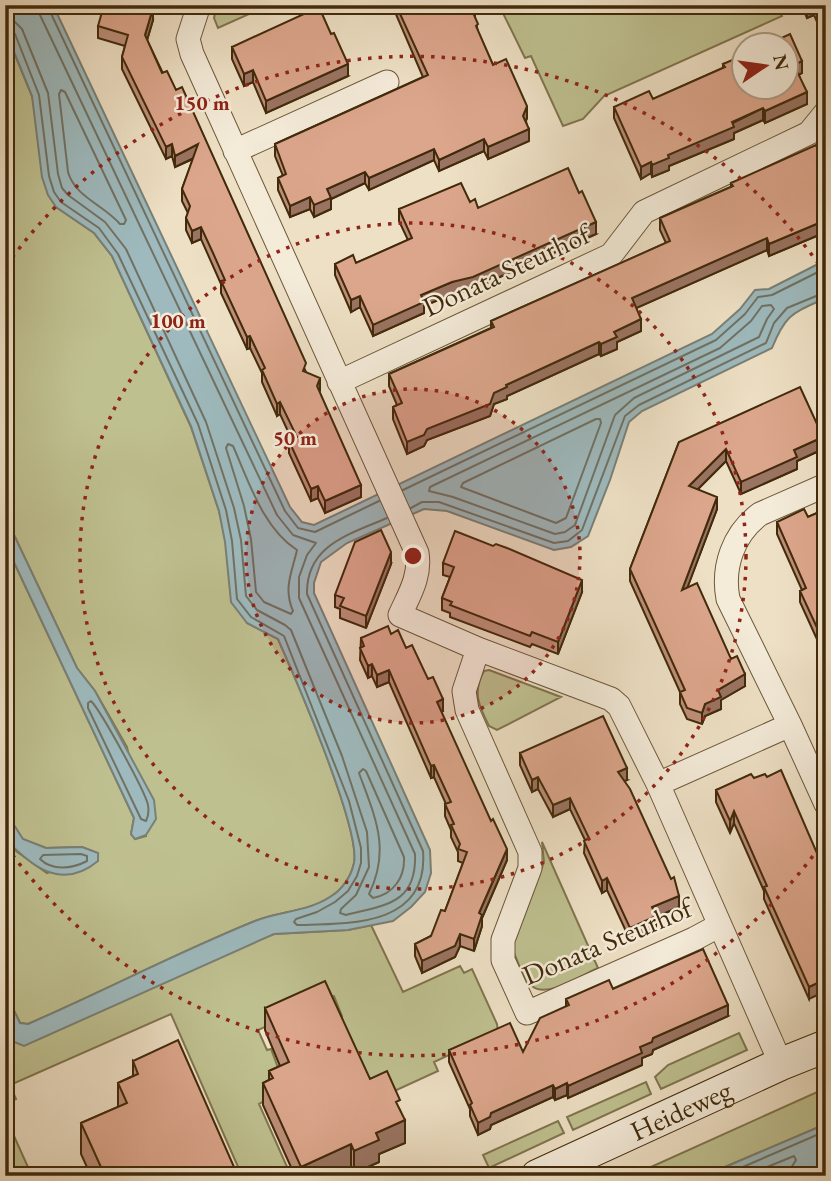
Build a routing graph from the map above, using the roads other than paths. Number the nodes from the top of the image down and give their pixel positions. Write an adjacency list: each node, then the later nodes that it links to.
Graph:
1 (199, 5): 4 (street, Donata Steurhof)
2 (387, 82): 4 (street)
3 (826, 112): 5 (street, Donata Steurhof)
4 (235, 151): 5 (street, Donata Steurhof)
5 (340, 382): 7 (street, Donata Steurhof)
6 (826, 485): 8 (street)
7 (478, 649): 9 (street, Donata Steurhof); 11 (street, Donata Steurhof)
8 (790, 725): 9 (street); 10 (street)
9 (657, 784): 11 (street, Donata Steurhof)
10 (826, 804)
11 (720, 925): 13 (street, Donata Steurhof)
12 (826, 1046): 13 (street, Heideweg)
13 (781, 1064): 14 (street, Heideweg)
14 (537, 1176)

